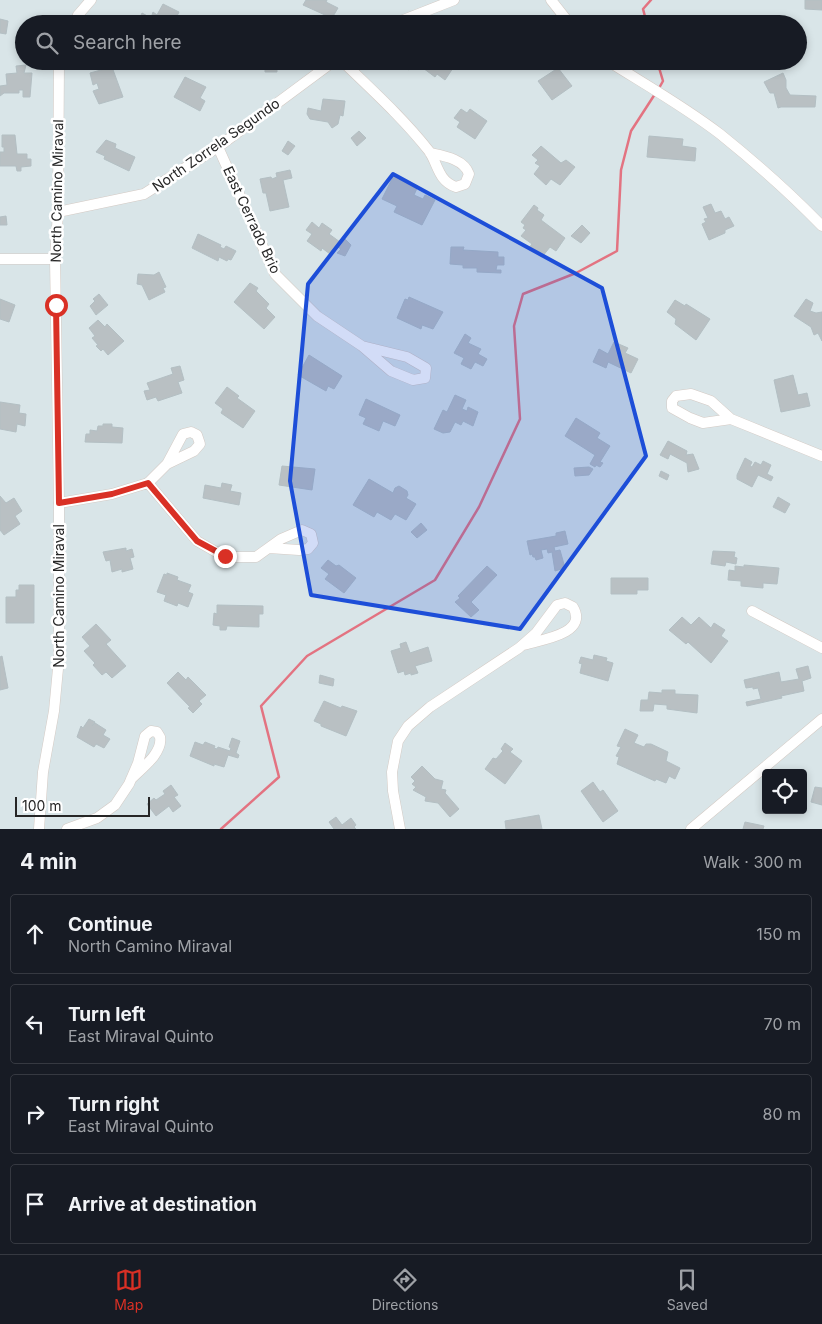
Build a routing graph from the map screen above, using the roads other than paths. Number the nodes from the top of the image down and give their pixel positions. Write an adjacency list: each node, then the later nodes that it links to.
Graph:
1 (91, 0): 4 (street)
2 (454, 0): 5 (street)
3 (551, 0): 6 (street)
4 (78, 15)
5 (416, 15)
6 (563, 15)
7 (59, 70): 13 (street, North Camino Miraval)
8 (322, 70): 11 (street, North Zorrela Segundo)
9 (352, 70): 12 (street)
10 (622, 70): 14 (street)
11 (218, 147): 13 (street, North Zorrela Segundo); 17 (street, East Cerrado Brio)
12 (430, 153)
13 (58, 212): 16 (street, North Camino Miraval)
14 (822, 226)
15 (0, 259): 16 (street)
16 (56, 259): 22 (street, North Camino Miraval)
17 (362, 346): 17 (street, East Cerrado Brio)
18 (731, 419): 18 (street); 19 (street)
19 (822, 456)
20 (167, 464): 21 (street)
21 (148, 483): 22 (street); 23 (street)
22 (59, 503): 29 (street, North Camino Miraval)
23 (269, 548)
24 (752, 611): 26 (street)
25 (523, 645): 25 (street); 31 (street)
26 (822, 648)
27 (822, 719): 32 (street)
28 (131, 779): 30 (street)
29 (39, 829)
30 (67, 829)
31 (400, 829)
32 (691, 829)

